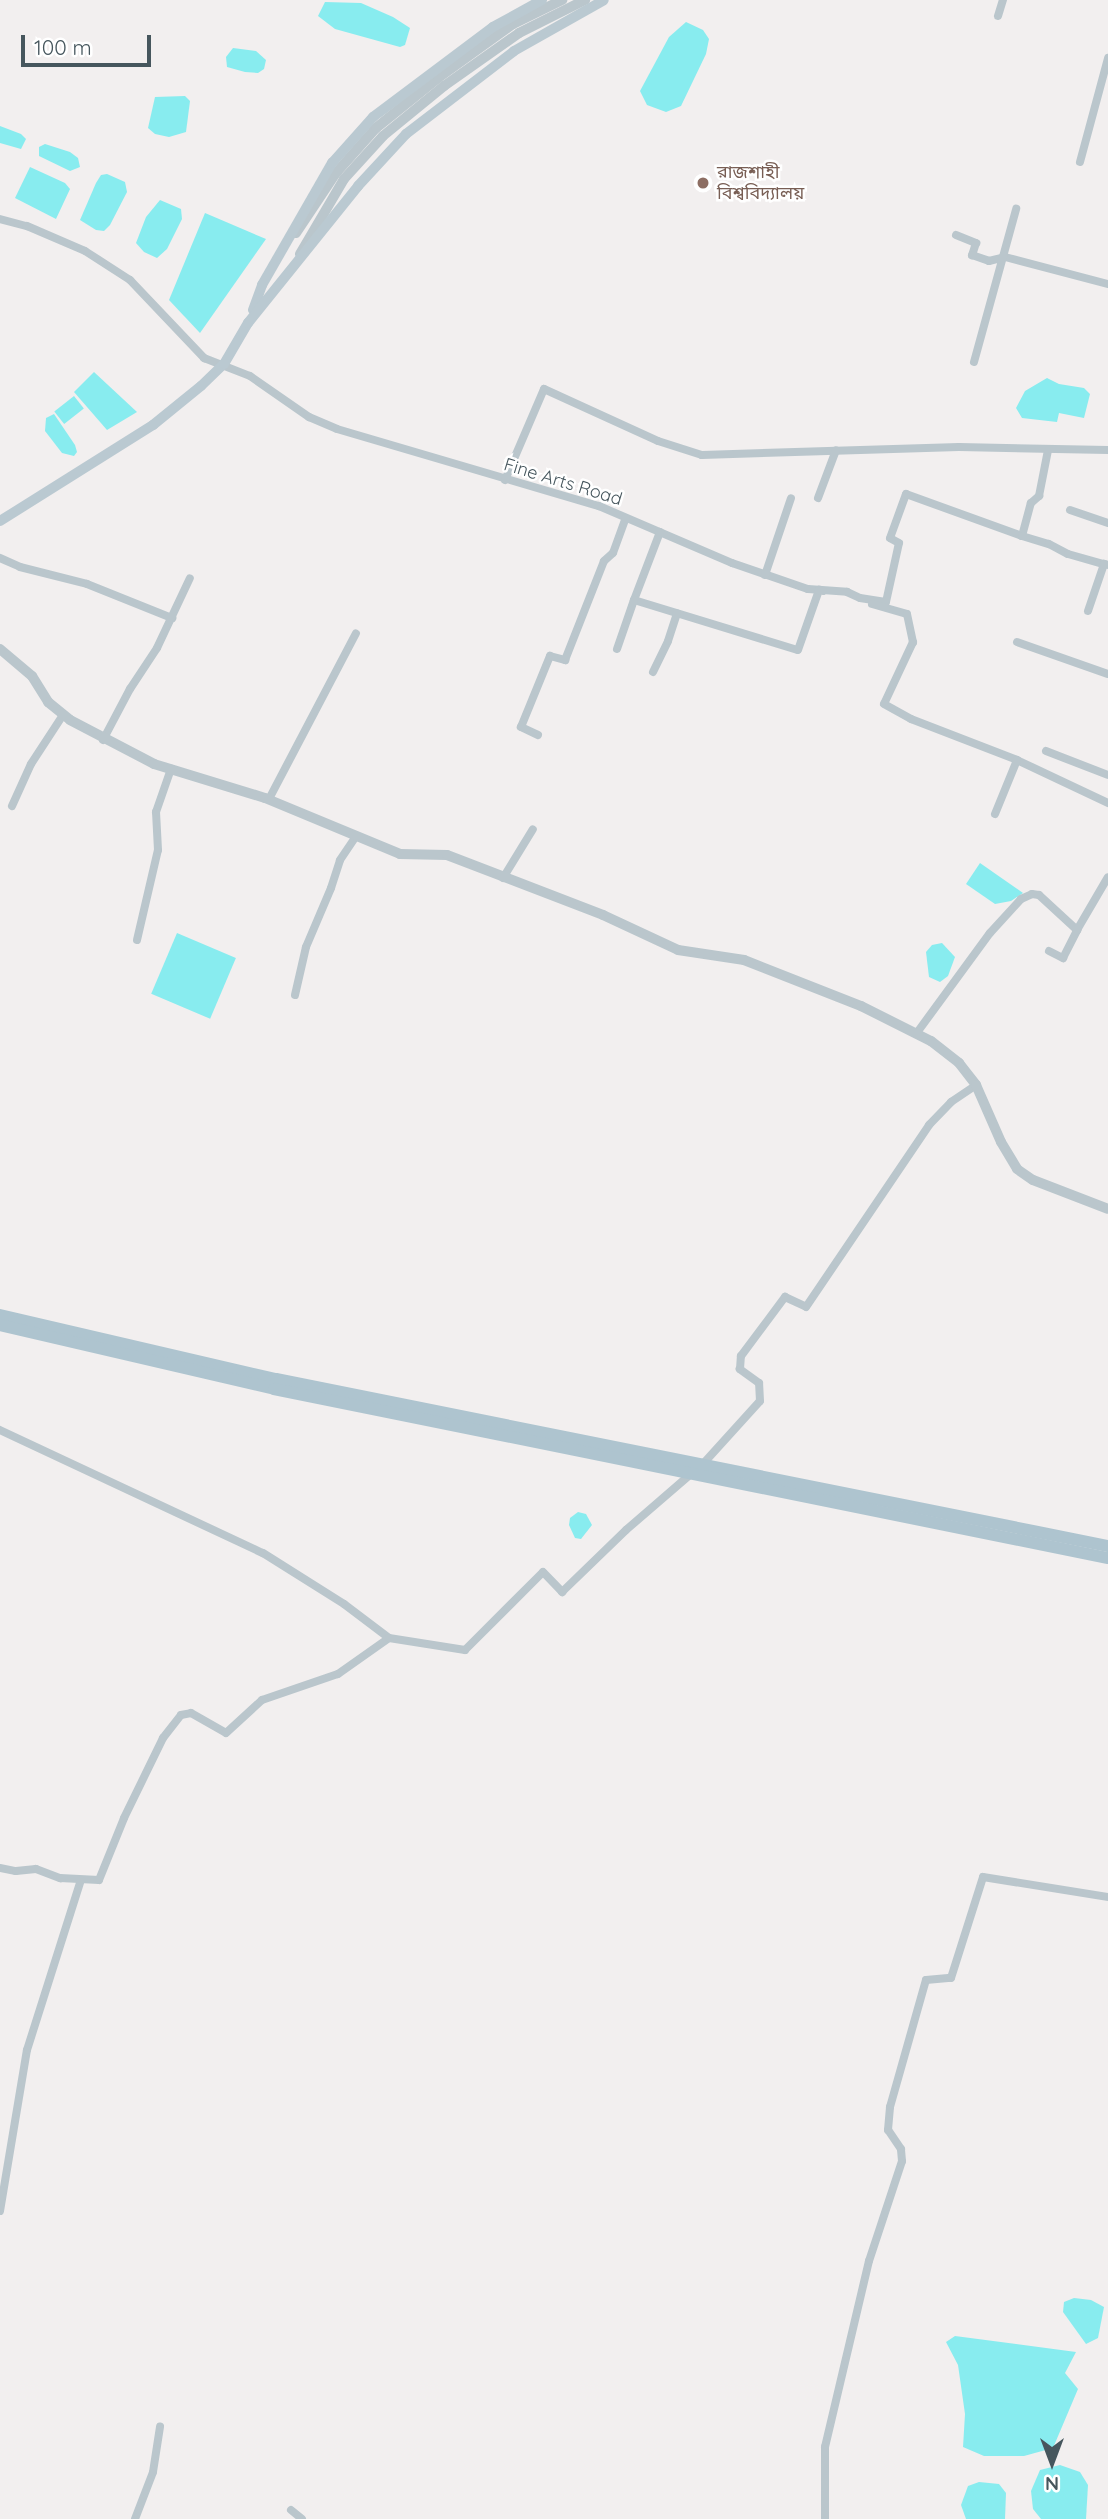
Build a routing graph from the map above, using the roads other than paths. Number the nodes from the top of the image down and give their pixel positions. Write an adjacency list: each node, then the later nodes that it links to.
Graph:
1 (542, 0): 13 (main road)
2 (562, 0): 11 (street)
3 (585, 0): 11 (street)
4 (604, 0): 15 (main road)
5 (1003, 0): 6 (street)
6 (998, 16)
7 (1108, 58): 8 (street)
8 (1080, 162)
9 (1017, 209): 14 (street)
10 (0, 219): 19 (street, Fine Arts Road)
11 (308, 226): 13 (street); 15 (street)
12 (956, 235): 14 (street)
13 (283, 250): 17 (main road)
14 (1002, 258): 16 (street); 18 (street)
15 (297, 261): 17 (main road)
16 (1108, 284)
17 (248, 323): 19 (main road)
18 (974, 362)
19 (224, 364): 23 (street, Fine Arts Road); 28 (main road)
20 (836, 450): 21 (street); 23 (street); 25 (street)
21 (1048, 450): 22 (street); 31 (street)
22 (1108, 450)
23 (505, 480): 27 (street, Fine Arts Road)
24 (791, 498): 34 (street)
25 (818, 498)
26 (1070, 510): 29 (street)
27 (625, 518): 30 (street, Fine Arts Road); 49 (street)
28 (0, 521)
29 (1108, 523)
30 (660, 532): 34 (street, Fine Arts Road); 38 (street)
31 (1022, 536): 33 (street); 37 (street, Fine Arts Road)
32 (0, 558): 41 (street)
33 (1106, 564): 39 (street)
34 (765, 575): 36 (street, Fine Arts Road)
35 (190, 578): 41 (street)
36 (819, 590): 37 (street, Fine Arts Road); 40 (street)
37 (836, 591): 52 (street)
38 (634, 600): 40 (street); 45 (street)
39 (1088, 611)
40 (677, 613): 46 (street)
41 (172, 618): 50 (street)
42 (356, 633): 55 (street)
43 (1017, 642): 47 (street)
44 (0, 649): 48 (street)
45 (617, 649)
46 (653, 671)
47 (1108, 674)
48 (63, 715): 50 (street); 57 (street)
49 (538, 735)
50 (103, 740): 53 (street)
51 (1046, 751): 54 (street)
52 (1017, 760): 56 (street); 58 (street)
53 (172, 769): 55 (street); 64 (street)
54 (1108, 775)
55 (269, 799): 60 (street)
56 (1108, 803)
57 (12, 806)
58 (995, 814)
59 (533, 829): 62 (street)
60 (355, 838): 62 (street); 66 (street)
61 (1108, 877): 63 (street)
62 (503, 878): 67 (street)
63 (1077, 930): 65 (street); 67 (street)
64 (137, 940)
65 (1049, 951)
66 (295, 995)
67 (916, 1034): 68 (street)
68 (975, 1085): 69 (street); 73 (street)
69 (1108, 1209)
70 (0, 1315): 73 (main road)
71 (0, 1325): 73 (main road)
72 (0, 1430): 76 (street)
73 (698, 1468): 74 (main road); 75 (main road); 76 (street)
74 (1108, 1546)
75 (1108, 1558)
76 (389, 1638): 78 (street)
77 (0, 1868): 78 (street)
78 (81, 1880): 80 (street)
79 (1108, 1897): 85 (street)
80 (0, 2211)
81 (160, 2427): 83 (street)
82 (291, 2510): 84 (street)
83 (135, 2519)
84 (302, 2519)
85 (825, 2519)

